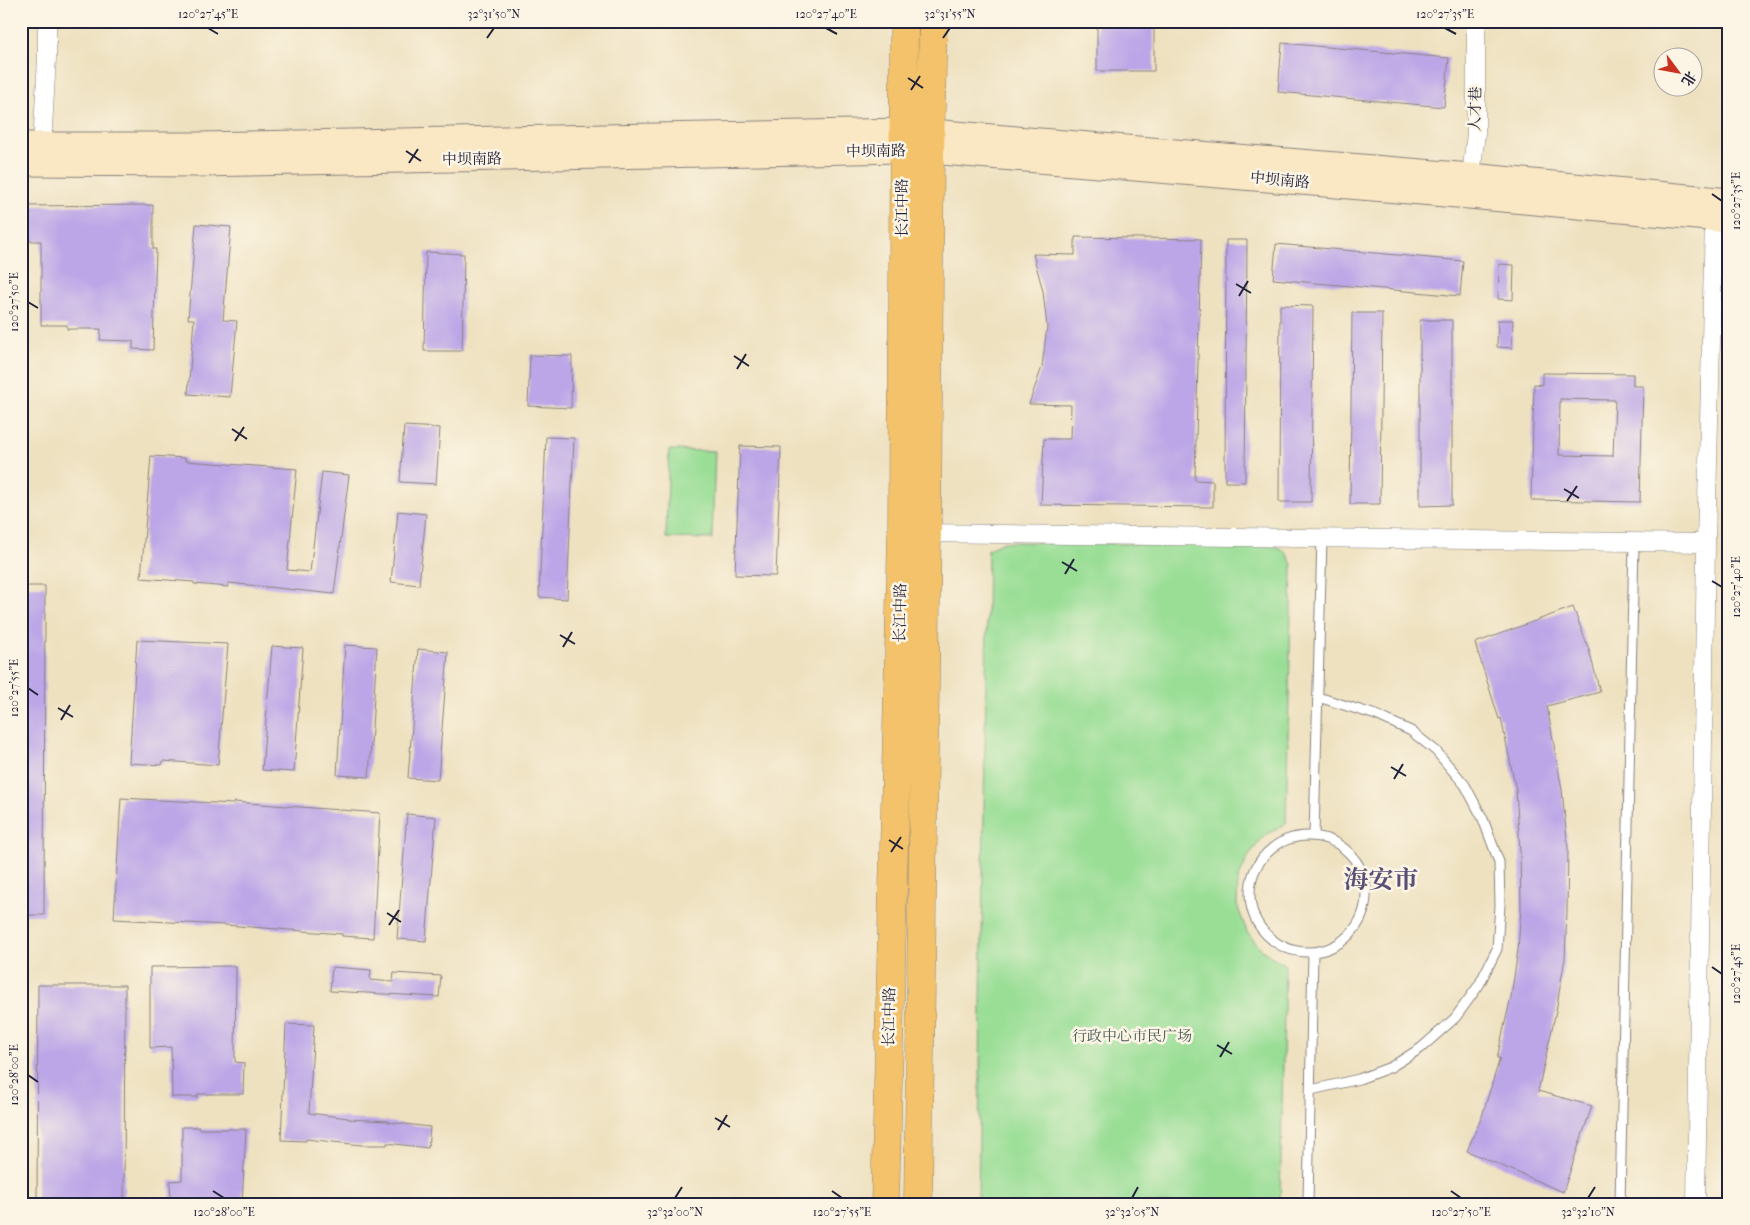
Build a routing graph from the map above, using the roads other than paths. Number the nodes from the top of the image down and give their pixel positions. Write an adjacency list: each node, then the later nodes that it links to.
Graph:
1 (47, 21): 7 (street)
2 (904, 21): 5 (main road, 长江中路)
3 (934, 21): 6 (main road, 长江中路)
4 (1476, 21): 9 (street, 人才巷)
5 (902, 140): 6 (main road, 中坝南路); 7 (main road, 中坝南路); 8 (main road, 中坝南路); 11 (main road, 长江中路)
6 (930, 141): 9 (main road, 中坝南路); 10 (main road, 中坝南路); 11 (main road, 长江中路)
7 (31, 145)
8 (21, 163)
9 (1469, 196): 10 (main road, 中坝南路)
10 (1724, 214): 14 (street)
11 (914, 533): 12 (street); 19 (main road, 长江中路); 20 (main road, 长江中路)
12 (1322, 538): 13 (street); 15 (lane)
13 (1634, 542): 14 (street); 22 (lane)
14 (1706, 543): 23 (street)
15 (1318, 697): 16 (lane); 18 (lane)
16 (1314, 835): 17 (lane); 17 (lane)
17 (1313, 952): 18 (lane)
18 (1310, 1090): 21 (lane)
19 (885, 1204)
20 (918, 1204)
21 (1308, 1204)
22 (1620, 1204)
23 (1696, 1204)

